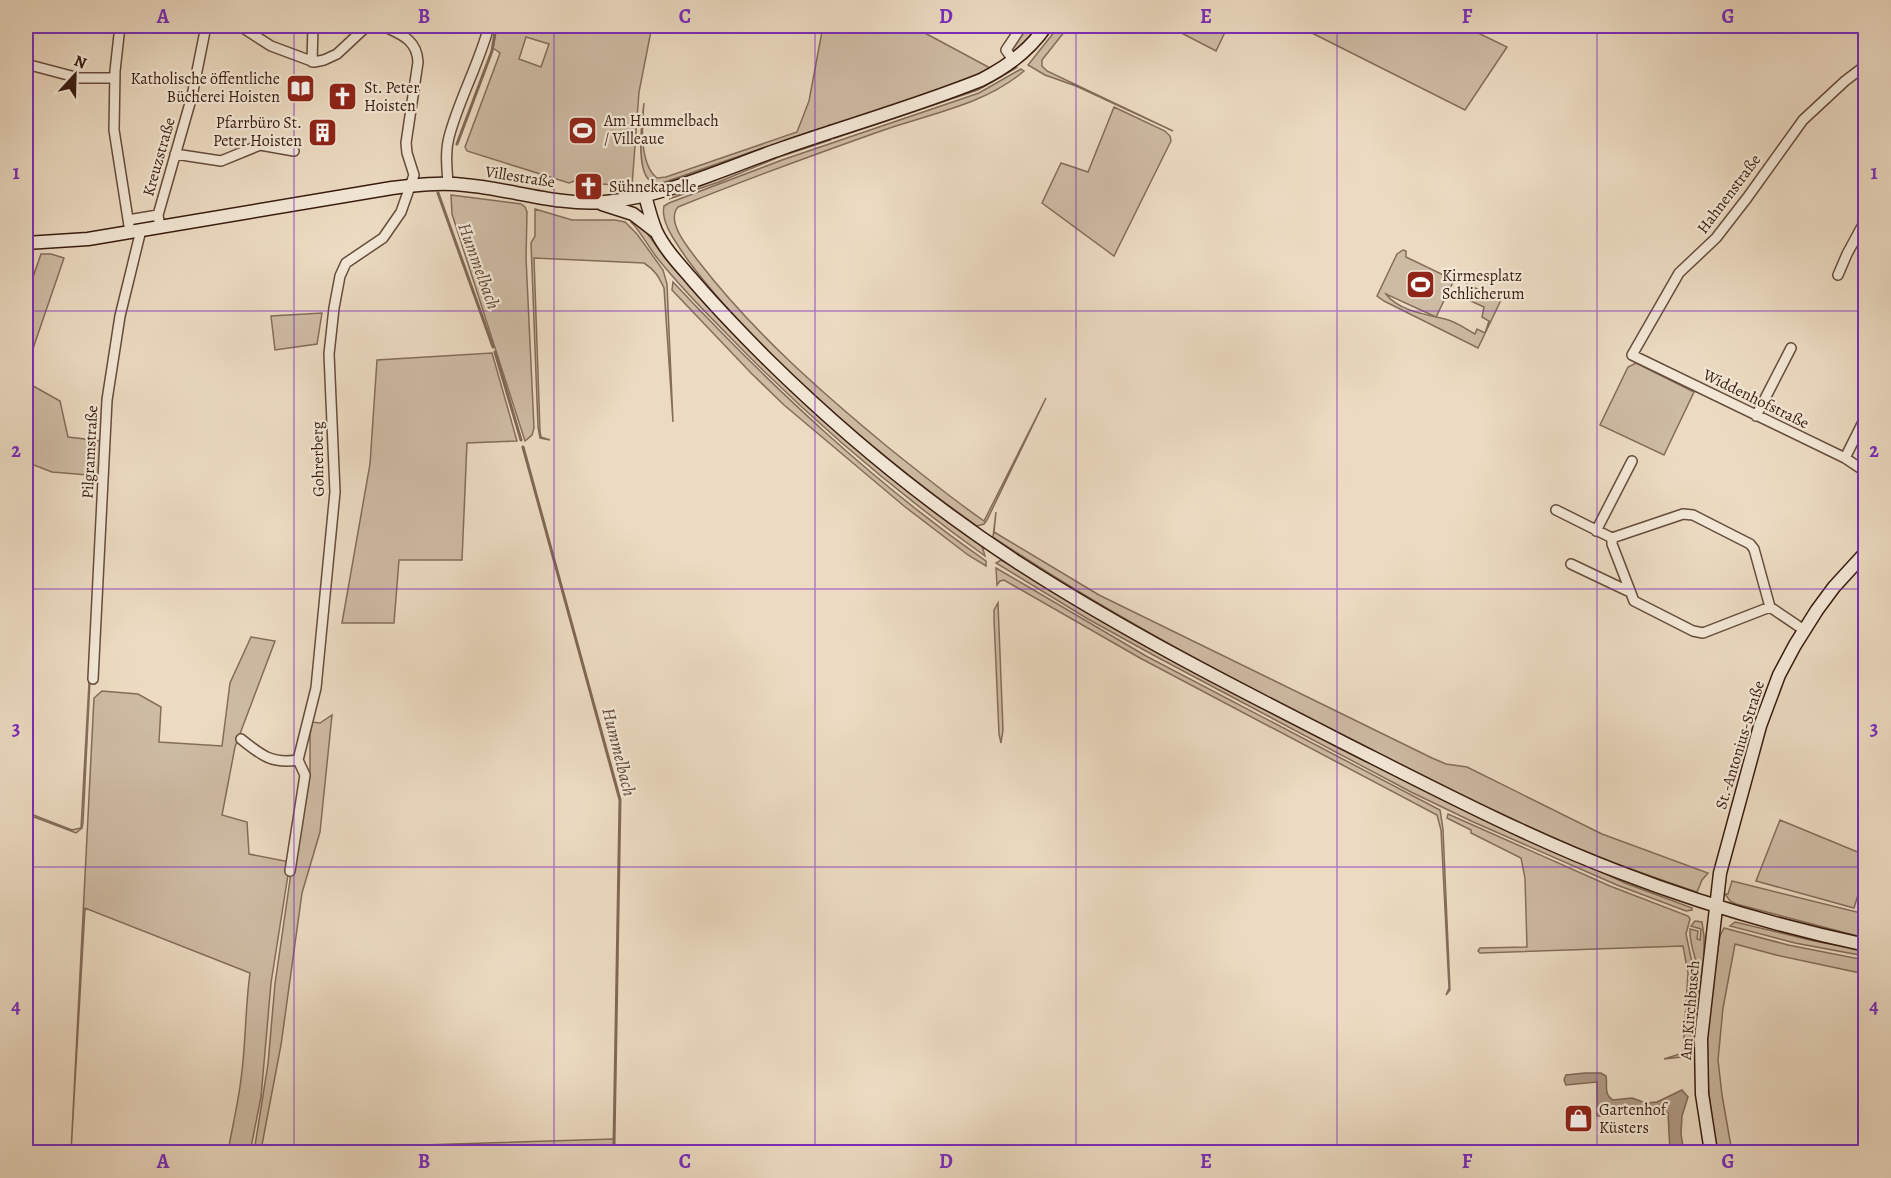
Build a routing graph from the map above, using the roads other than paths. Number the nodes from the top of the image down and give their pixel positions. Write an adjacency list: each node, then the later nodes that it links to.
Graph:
1 (120, 26): 14 (street)
2 (206, 26): 16 (street, Kreuzstraße)
3 (240, 26): 11 (street)
4 (313, 26): 11 (street)
5 (367, 26): 11 (street)
6 (383, 26): 18 (street)
7 (489, 26): 17 (street)
8 (1022, 26): 10 (street)
9 (1046, 26): 10 (main road, Villestraße)
10 (1014, 61): 19 (main road, Villestraße)
11 (312, 62)
12 (26, 64): 14 (street)
13 (1866, 65): 28 (street, Hahnenstraße)
14 (115, 78): 23 (street)
15 (294, 151): 16 (street)
16 (175, 154): 22 (street, Kreuzstraße)
17 (448, 184): 18 (main road, Villestraße); 20 (main road, Villestraße)
18 (412, 186): 22 (main road, Villestraße); 44 (street, Gohrerberg)
19 (645, 195): 20 (main road, Villestraße); 24 (main road)
20 (595, 202): 24 (main road)
21 (1866, 219): 26 (street)
22 (159, 221): 23 (main road, Villestraße)
23 (133, 227): 25 (main road, Villestraße); 42 (street, Pilgramstraße)
24 (657, 234): 46 (main road)
25 (26, 243)
26 (1838, 275)
27 (1791, 348): 29 (street)
28 (1632, 355): 29 (street, Widdenhofstraße)
29 (1756, 416): 31 (street, Widdenhofstraße)
30 (1866, 416): 31 (street)
31 (1845, 458): 33 (street, Widdenhofstraße)
32 (1632, 461): 35 (street)
33 (1866, 472)
34 (1556, 510): 35 (street)
35 (1596, 531): 36 (street)
36 (1612, 538): 39 (street); 40 (street)
37 (1866, 552): 41 (main road, St.-Antonius-Straße)
38 (1571, 564): 39 (street)
39 (1630, 592): 40 (street)
40 (1770, 607): 41 (street)
41 (1804, 630): 46 (main road, St.-Antonius-Straße)
42 (93, 679)
43 (241, 739): 44 (street)
44 (298, 760): 45 (street, Gohrerberg)
45 (290, 871)
46 (1715, 906): 47 (main road); 48 (main road, Am Kirchbusch)
47 (1866, 945)
48 (1711, 1152)

